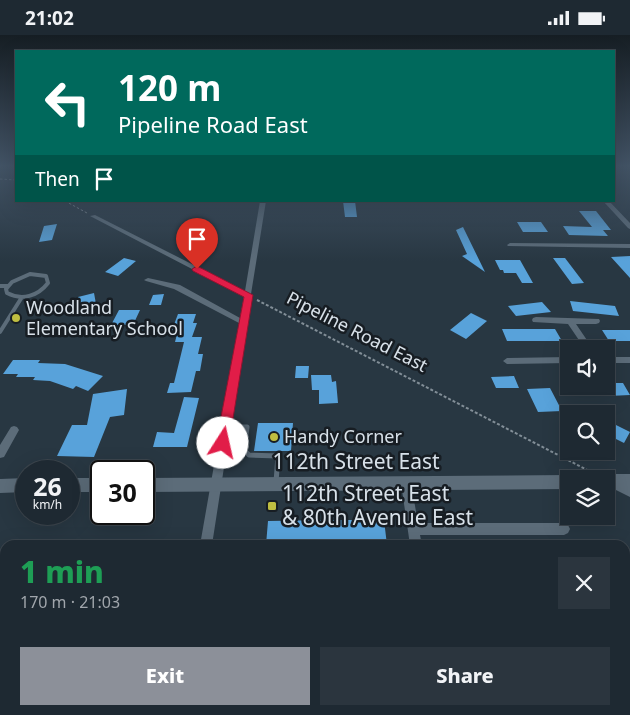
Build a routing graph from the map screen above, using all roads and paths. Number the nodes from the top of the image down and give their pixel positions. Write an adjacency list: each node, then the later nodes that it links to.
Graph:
1 (67, 202): 4 (path)
2 (263, 202): 11 (street)
3 (607, 202): 5 (street)
4 (93, 216): 11 (street)
5 (630, 227)
6 (510, 245): 7 (street)
7 (630, 246)
8 (148, 280): 16 (street)
9 (0, 286): 10 (lane)
10 (8, 286): 12 (lane); 12 (lane)
11 (249, 295): 16 (street); 26 (path, Pipeline Road East)
12 (22, 297): 17 (lane)
13 (536, 320): 15 (street)
14 (596, 321): 15 (street)
15 (570, 322): 18 (street)
16 (244, 323): 23 (street)
17 (0, 332)
18 (583, 340)
19 (560, 360): 22 (street)
20 (615, 360): 21 (street)
21 (630, 360)
22 (507, 361)
23 (225, 427): 30 (lane); 32 (street)
24 (14, 431): 25 (street)
25 (0, 454)
26 (587, 470)
27 (615, 480): 29 (main road)
28 (560, 481): 31 (main road, 112th Street East)
29 (630, 481)
30 (276, 483): 31 (main road, 112th Street East); 32 (main road, 112th Street East)
31 (406, 483): 38 (street)
32 (216, 484): 35 (main road, 112th Street East); 40 (street)
33 (615, 484): 37 (street)
34 (15, 485): 36 (main road)
35 (155, 485)
36 (0, 486)
37 (630, 492)
38 (414, 529): 39 (street); 41 (street)
39 (564, 529)
40 (207, 540)
41 (415, 540)

